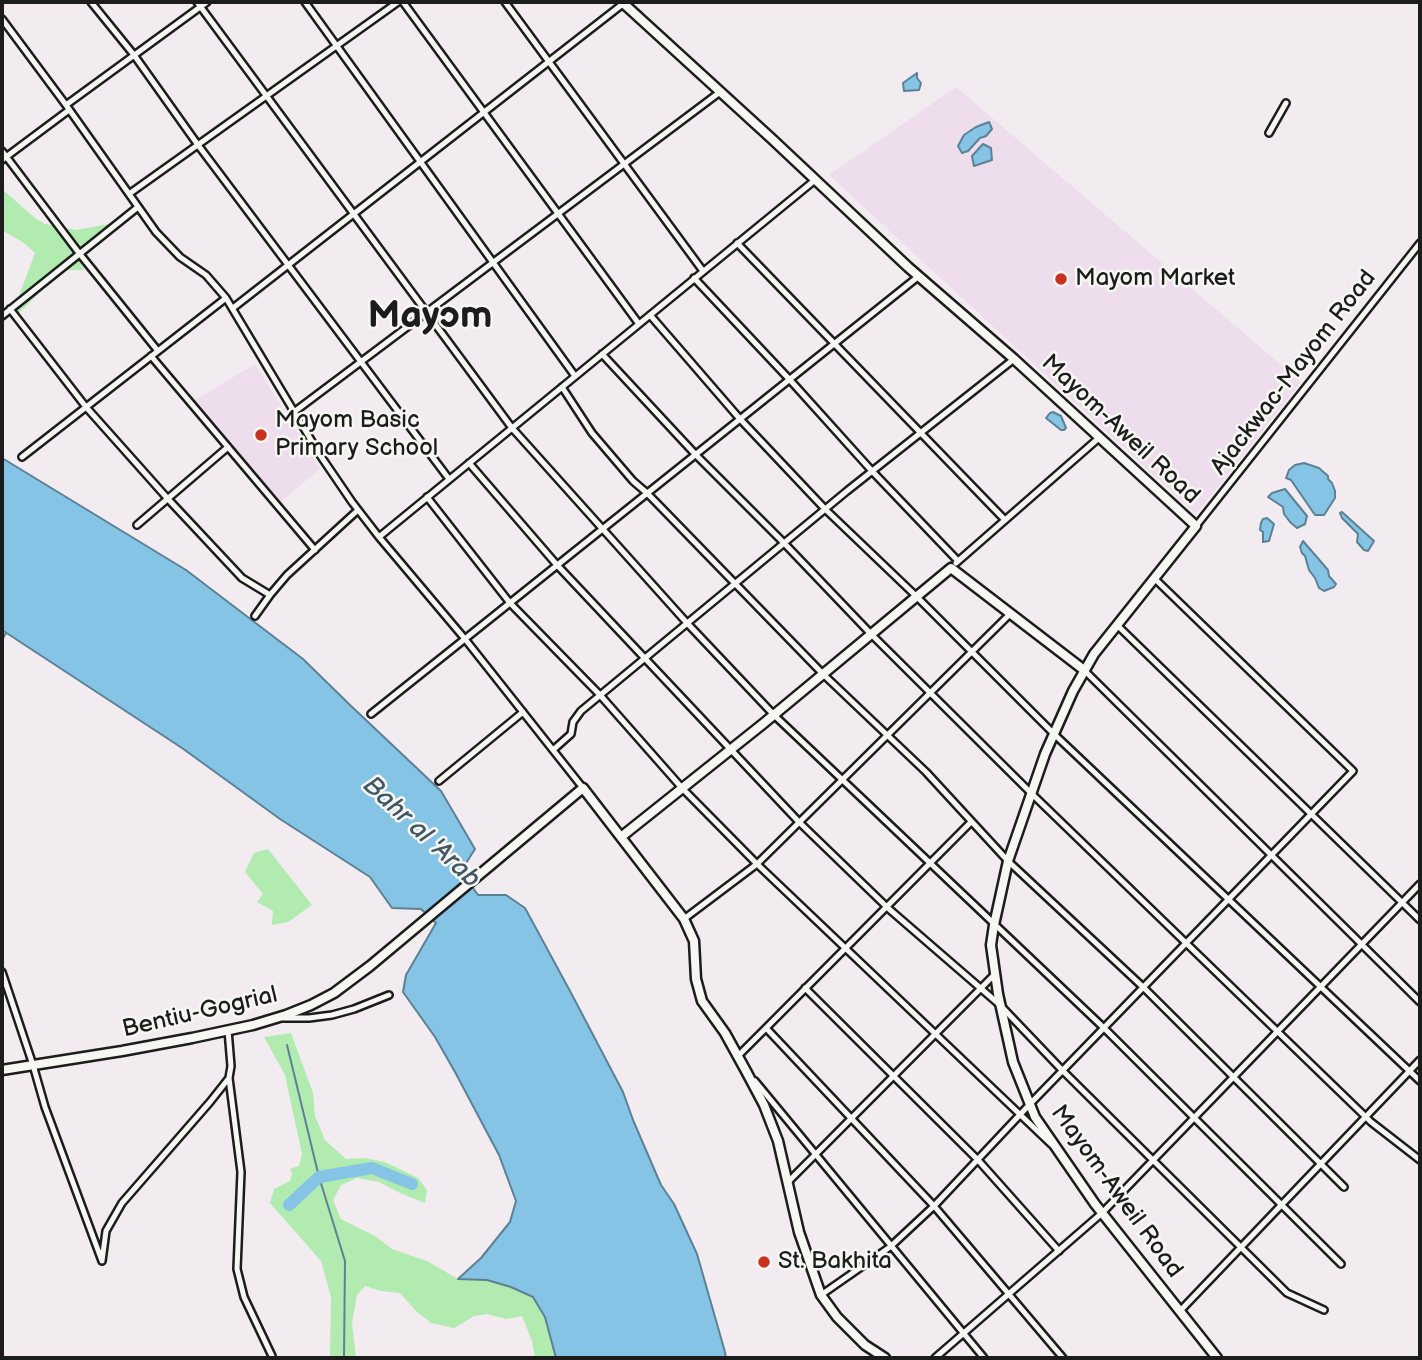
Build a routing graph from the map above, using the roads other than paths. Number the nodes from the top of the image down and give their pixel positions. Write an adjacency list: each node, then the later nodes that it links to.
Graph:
1 (91, 2): 10 (street)
2 (207, 2): 7 (street)
3 (305, 2): 9 (street)
4 (401, 2): 9 (street); 16 (street)
5 (505, 2): 11 (street)
6 (623, 2): 11 (street); 12 (main road, Mayom-Aweil Road)
7 (198, 4): 10 (street); 13 (street)
8 (2, 19): 15 (street)
9 (337, 46): 13 (street); 20 (street)
10 (134, 55): 15 (street); 18 (street)
11 (549, 61): 16 (street); 21 (street)
12 (720, 92): 21 (street); 22 (main road, Mayom-Aweil Road)
13 (266, 96): 18 (street); 26 (street)
14 (1286, 103): 17 (street)
15 (68, 108): 19 (street); 23 (street)
16 (484, 112): 20 (street); 25 (street)
17 (1269, 133)
18 (198, 145): 23 (street); 31 (street)
19 (3, 156): 29 (street)
20 (420, 162): 26 (street); 30 (street)
21 (624, 164): 25 (street); 32 (street)
22 (815, 180): 27 (street); 33 (main road, Mayom-Aweil Road)
23 (129, 194): 24 (street)
24 (138, 207): 29 (street); 35 (street)
25 (558, 213): 30 (street); 41 (street)
26 (354, 214): 31 (street); 38 (street)
27 (737, 243): 32 (street); 42 (street)
28 (1420, 243): 70 (street, Ajackwac-Mayom Road)
29 (79, 253): 37 (street); 43 (street)
30 (492, 262): 38 (street); 48 (street)
31 (288, 265): 36 (street); 47 (street)
32 (703, 271): 34 (street)
33 (919, 276): 42 (street); 46 (main road, Mayom-Aweil Road)
34 (694, 278): 39 (street); 49 (street)
35 (226, 298): 36 (street); 43 (street)
36 (233, 308): 52 (street)
37 (10, 309): 40 (street); 51 (street)
38 (426, 312): 47 (street); 54 (street)
39 (650, 314): 41 (street); 53 (street)
40 (2, 316)
41 (639, 324): 44 (street)
42 (834, 344): 49 (street); 55 (street)
43 (158, 351): 45 (street)
44 (602, 354): 48 (street); 58 (street)
45 (151, 356): 51 (street); 57 (street)
46 (1014, 359): 55 (street); 56 (main road, Mayom-Aweil Road)
47 (361, 362): 52 (street); 62 (street)
48 (575, 376): 50 (street)
49 (790, 380): 53 (street); 61 (street)
50 (562, 387): 54 (street); 63 (street)
51 (86, 407): 59 (street); 65 (street)
52 (294, 412): 67 (street)
53 (740, 419): 58 (street); 66 (street)
54 (512, 428): 60 (street); 71 (street)
55 (920, 433): 61 (street); 68 (street)
56 (1100, 437): 68 (street); 70 (main road, Mayom-Aweil Road)
57 (228, 447): 65 (street); 74 (street)
58 (696, 455): 63 (street); 73 (street)
59 (22, 457)
60 (469, 463): 62 (street); 76 (street)
61 (872, 471): 66 (street); 75 (street)
62 (449, 479): 64 (street)
63 (647, 493): 71 (street); 79 (street)
64 (428, 497): 72 (street); 82 (street)
65 (168, 499): 69 (street); 80 (street)
66 (825, 509): 73 (street); 81 (street)
67 (358, 510): 72 (street); 74 (street)
68 (1005, 520): 75 (street)
69 (137, 526)
70 (1196, 526): 78 (main road, Mayom-Aweil Road)
71 (603, 529): 76 (street); 85 (street)
72 (379, 537): 88 (street)
73 (784, 543): 79 (street); 87 (street)
74 (315, 550): 80 (street)
75 (958, 561): 77 (street)
76 (557, 565): 82 (street); 90 (street)
77 (951, 568): 81 (main road); 83 (main road)
78 (1154, 578): 86 (main road, Mayom-Aweil Road); 107 (street)
79 (734, 584): 85 (street); 92 (street)
80 (270, 595): 84 (street)
81 (916, 596): 87 (main road); 89 (street)
82 (510, 603): 88 (street); 94 (street)
83 (1011, 613): 89 (street); 91 (main road)
84 (255, 616)
85 (687, 623): 90 (street); 97 (street)
86 (1118, 625): 91 (main road, Mayom-Aweil Road); 107 (street)
87 (871, 634): 92 (main road); 93 (street)
88 (465, 639): 95 (street); 96 (street)
89 (971, 653): 93 (street); 98 (street)
90 (643, 659): 94 (street); 101 (street)
91 (1084, 670): 98 (main road, Mayom-Aweil Road); 111 (street)
92 (823, 674): 97 (main road); 99 (street)
93 (930, 693): 99 (street); 106 (street)
94 (600, 695): 100 (street); 105 (street)
95 (523, 712): 100 (street); 103 (street)
96 (371, 714)
97 (774, 715): 101 (main road); 102 (street)
98 (1054, 734): 106 (main road, Mayom-Aweil Road); 116 (street)
99 (887, 735): 102 (street); 109 (street)
100 (553, 750): 104 (street)
101 (730, 750): 105 (main road); 108 (street)
102 (841, 780): 108 (street); 114 (street)
103 (439, 781)
104 (583, 788): 110 (main road); 134 (main road, Bentiu-Gogrial)
105 (682, 788): 110 (main road); 113 (street)
106 (1031, 793): 112 (main road, Mayom-Aweil Road); 122 (street)
107 (1311, 814): 111 (street); 117 (street)
108 (799, 822): 113 (street); 118 (street)
109 (971, 822): 112 (street); 114 (street)
110 (621, 837): 119 (main road)
111 (1272, 855): 116 (street); 123 (street)
112 (1008, 861): 121 (main road, Mayom-Aweil Road); 127 (street)
113 (757, 864): 119 (street); 124 (street)
114 (929, 864): 118 (street); 121 (street)
115 (1420, 884): 117 (street)
116 (1228, 899): 122 (street); 128 (street)
117 (1402, 903): 120 (street); 123 (street)
118 (886, 907): 124 (street); 130 (street)
119 (684, 919): 140 (main road)
120 (1420, 920)
121 (993, 925): 126 (main road, Mayom-Aweil Road); 136 (street)
122 (1186, 943): 127 (street); 138 (street)
123 (1362, 944): 128 (street); 132 (street)
124 (845, 948): 129 (street); 139 (street)
125 (2, 972): 142 (street)
126 (995, 974): 130 (street); 133 (main road, Mayom-Aweil Road)
127 (1143, 987): 136 (street); 148 (street)
128 (1321, 987): 138 (street); 146 (street)
129 (805, 988): 135 (street); 147 (street)
130 (981, 988): 133 (street); 139 (street)
131 (389, 995): 134 (street)
132 (1420, 1002)
133 (1000, 1005): 144 (street); 151 (main road, Mayom-Aweil Road)
134 (278, 1017): 137 (main road, Bentiu-Gogrial)
135 (766, 1028): 140 (street); 154 (street)
136 (1104, 1028): 144 (street); 155 (street)
137 (228, 1030): 142 (main road, Bentiu-Gogrial); 149 (street)
138 (1278, 1032): 148 (street); 153 (street)
139 (935, 1034): 147 (street); 152 (street)
140 (738, 1056): 145 (main road)
141 (1420, 1060): 146 (street)
142 (33, 1065): 143 (main road, Bentiu-Gogrial); 149 (street)
143 (2, 1070)
144 (1062, 1070): 151 (street); 159 (street)
145 (746, 1071): 157 (street); 162 (main road)
146 (1410, 1071): 150 (street); 153 (street)
147 (893, 1076): 154 (street); 158 (street)
148 (1234, 1077): 155 (street); 161 (street)
149 (229, 1079): 176 (street)
150 (1420, 1081)
151 (1030, 1104): 152 (street); 156 (main road, Mayom-Aweil Road)
152 (1020, 1115): 156 (street); 158 (street)
153 (1366, 1117): 160 (street); 161 (street)
154 (852, 1118): 157 (street); 165 (street)
155 (1194, 1118): 159 (street); 164 (street)
156 (1060, 1153): 166 (main road, Mayom-Aweil Road)
157 (815, 1155): 162 (street); 167 (street)
158 (978, 1160): 165 (street); 169 (street)
159 (1153, 1160): 166 (street); 168 (street)
160 (1420, 1160)
161 (1321, 1164): 163 (street); 164 (street)
162 (788, 1182): 171 (main road)
163 (1344, 1187)
164 (1282, 1205): 168 (street); 170 (street)
165 (934, 1206): 167 (street); 172 (street)
166 (1102, 1213): 169 (street); 174 (main road, Mayom-Aweil Road)
167 (890, 1247): 171 (street); 175 (street)
168 (1241, 1247): 173 (street); 174 (street)
169 (1059, 1251): 172 (street)
170 (1341, 1264)
171 (821, 1295): 177 (main road)
172 (1008, 1295): 175 (street); 180 (street)
173 (1324, 1310)
174 (1180, 1311): 181 (main road, Mayom-Aweil Road)
175 (964, 1334): 178 (street); 179 (street)
176 (272, 1356)
177 (885, 1358)
178 (935, 1358)
179 (984, 1358)
180 (1063, 1358)
181 (1217, 1358)

